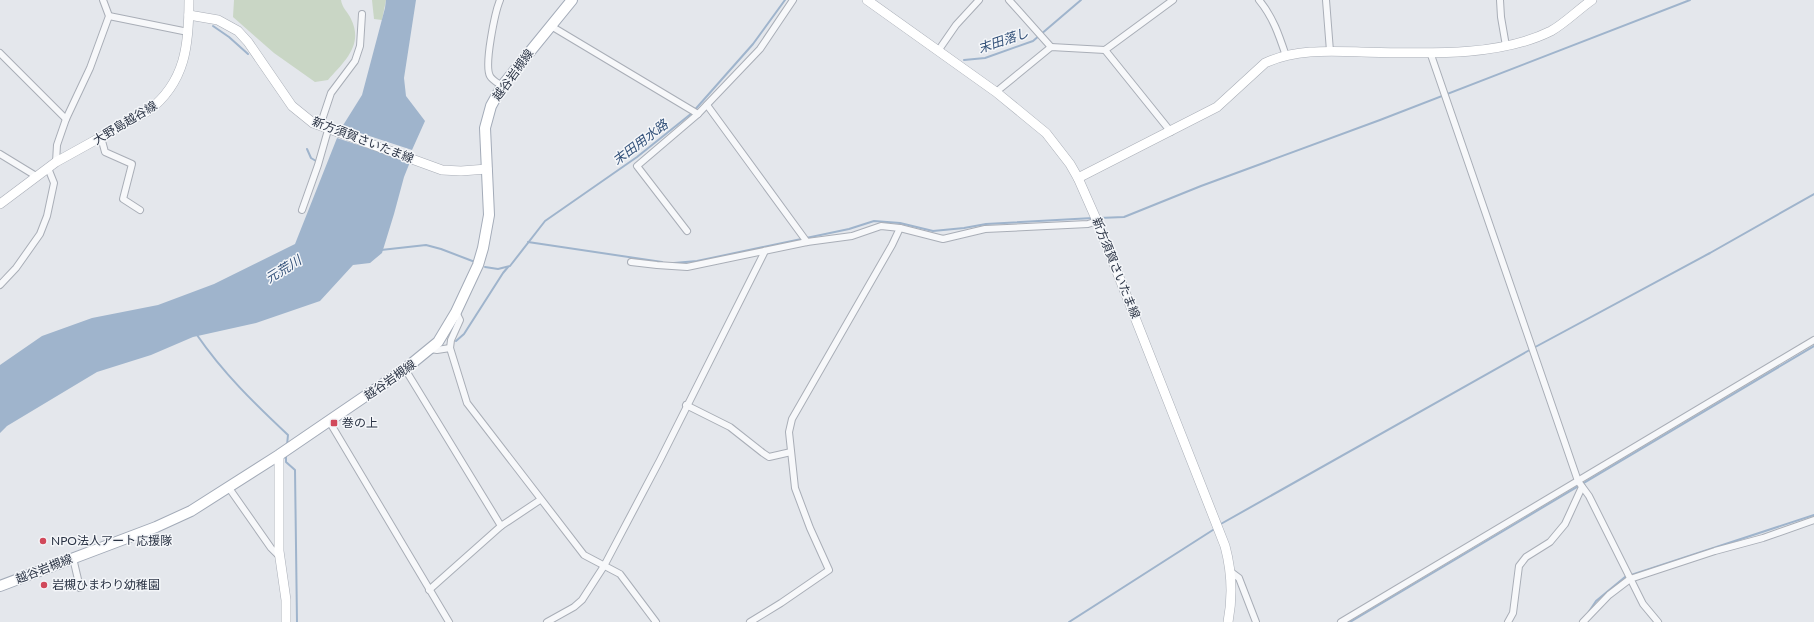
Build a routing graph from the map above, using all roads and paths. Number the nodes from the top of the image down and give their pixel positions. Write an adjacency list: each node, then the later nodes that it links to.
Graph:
1 (103, 0): 16 (street)
2 (189, 0): 15 (main road, 大野島越谷線)
3 (500, 0): 27 (street)
4 (572, 0): 17 (main road, 越谷岩槻線)
5 (793, 0): 29 (street)
6 (867, 0): 22 (main road, 新方須賀さいたま線)
7 (979, 0): 22 (street)
8 (1009, 0): 20 (street)
9 (1173, 0): 21 (street)
10 (1259, 0): 26 (street)
11 (1326, 0): 23 (street)
12 (1500, 0): 19 (street)
13 (1592, 0): 19 (main road)
14 (362, 14): 32 (street)
15 (189, 15): 18 (main road, 大野島越谷線); 32 (main road, 新方須賀さいたま線)
16 (109, 16): 18 (street); 31 (street)
17 (550, 26): 27 (main road, 越谷岩槻線); 30 (street)
18 (188, 32): 34 (main road, 大野島越谷線)
19 (1506, 46): 24 (main road)
20 (1051, 47): 21 (street); 28 (street)
21 (1105, 50): 33 (street)
22 (938, 51): 28 (main road, 新方須賀さいたま線)
23 (1330, 51): 24 (main road); 26 (main road)
24 (1430, 52): 60 (street)
25 (0, 53): 31 (street)
26 (1286, 56): 33 (main road)
27 (502, 86): 38 (main road, 越谷岩槻線)
28 (996, 92): 40 (main road, 新方須賀さいたま線)
29 (707, 105): 30 (street); 47 (street)
30 (698, 114): 46 (street)
31 (66, 119): 36 (street)
32 (327, 129): 38 (main road, 新方須賀さいたま線); 43 (street)
33 (1171, 132): 40 (main road)
34 (102, 138): 36 (main road, 大野島越谷線); 42 (street)
35 (0, 154): 39 (street)
36 (56, 162): 37 (main road, 大野島越谷線)
37 (48, 168): 39 (main road, 大野島越谷線); 50 (street)
38 (487, 169): 51 (main road, 越谷岩槻線)
39 (36, 176): 41 (main road, 大野島越谷線)
40 (1078, 178): 44 (main road, 新方須賀さいたま線)
41 (0, 204)
42 (140, 210)
43 (302, 210)
44 (1097, 221): 45 (street); 68 (main road, 新方須賀さいたま線)
45 (900, 228): 47 (street); 58 (street)
46 (688, 231)
47 (807, 242): 48 (street)
48 (765, 251): 49 (street); 56 (street)
49 (631, 262)
50 (0, 285)
51 (456, 312): 53 (street); 54 (main road, 越谷岩槻線)
52 (1814, 340): 60 (street)
53 (450, 348): 54 (street); 62 (street)
54 (431, 349): 55 (main road, 越谷岩槻線)
55 (406, 369): 57 (main road, 越谷岩槻線); 64 (street)
56 (686, 405): 58 (street); 67 (street)
57 (329, 421): 59 (main road, 越谷岩槻線); 72 (street)
58 (791, 452): 78 (street)
59 (279, 455): 61 (main road, 越谷岩槻線); 65 (main road)
60 (1580, 484): 69 (street); 81 (street); 82 (street)
61 (229, 488): 65 (street); 66 (main road, 越谷岩槻線)
62 (540, 500): 64 (street); 67 (street)
63 (1814, 520): 69 (street)
64 (502, 526): 72 (street)
65 (280, 557): 74 (main road)
66 (73, 558): 70 (main road, 越谷岩槻線); 71 (street)
67 (604, 566): 76 (street); 77 (street)
68 (1231, 572): 79 (main road, 新方須賀さいたま線); 80 (street)
69 (1630, 579): 83 (street); 84 (street)
70 (0, 586)
71 (80, 588)
72 (429, 590): 73 (street)
73 (447, 620): 75 (street)
74 (286, 622)
75 (439, 622)
76 (547, 622)
77 (656, 622)
78 (750, 622)
79 (1228, 622)
80 (1256, 622)
81 (1341, 622)
82 (1508, 622)
83 (1583, 622)
84 (1658, 622)

